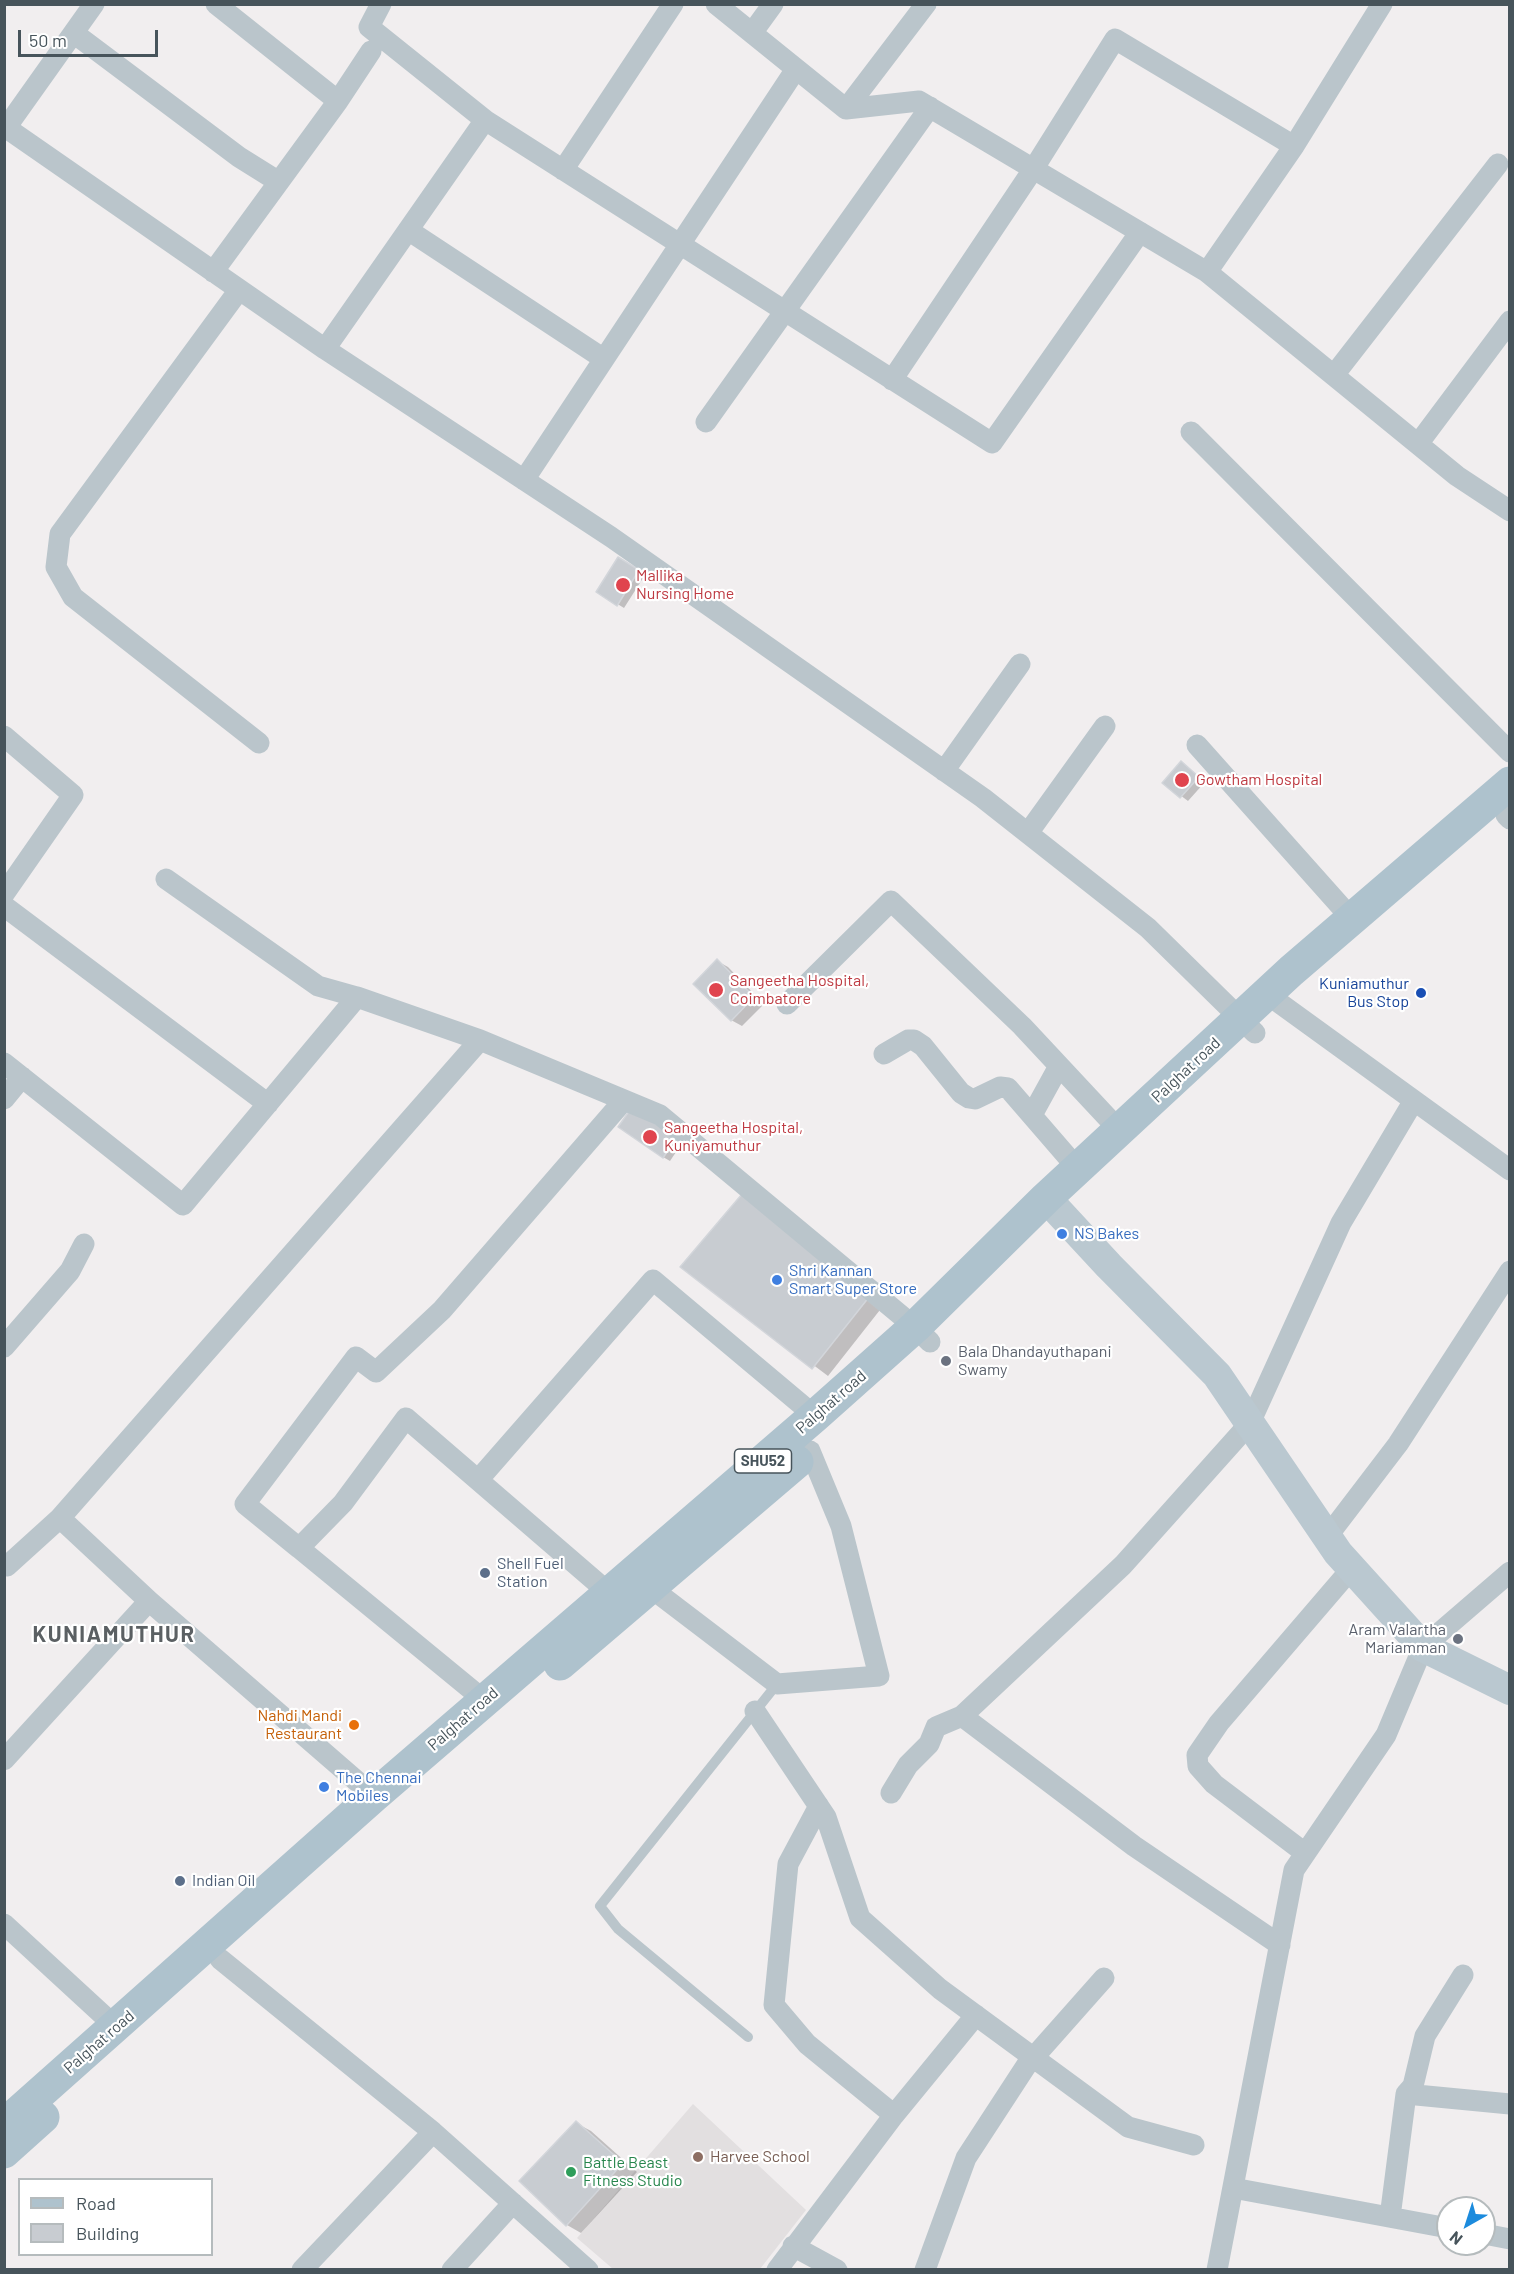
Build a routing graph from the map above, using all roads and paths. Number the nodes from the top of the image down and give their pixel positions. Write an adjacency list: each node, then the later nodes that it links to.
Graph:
1 (94, 4): 10 (street)
2 (216, 4): 13 (street)
3 (381, 4): 16 (street)
4 (674, 4): 20 (street)
5 (716, 4): 9 (street)
6 (773, 4): 9 (street)
7 (926, 4): 15 (street)
8 (1382, 4): 17 (street)
9 (752, 33): 12 (street)
10 (75, 34): 21 (street); 25 (street)
11 (371, 51): 13 (street)
12 (796, 69): 15 (street); 24 (street)
13 (338, 101): 21 (street)
14 (930, 107): 15 (street); 19 (street); 28 (street)
15 (846, 109)
16 (484, 120): 20 (street); 22 (street)
17 (1294, 146): 19 (street); 26 (street)
18 (1498, 164): 32 (street)
19 (1034, 168): 23 (street); 33 (street)
20 (563, 170): 24 (street)
21 (279, 182): 25 (street)
22 (408, 230): 30 (street); 31 (street)
23 (1140, 232): 26 (street); 33 (street)
24 (680, 244): 28 (street); 31 (street)
25 (213, 272): 27 (street)
26 (1207, 272): 32 (street)
27 (239, 290): 30 (street); 42 (street)
28 (787, 312): 33 (street); 34 (street)
29 (1509, 321): 36 (street)
30 (325, 350): 37 (street)
31 (604, 359): 37 (street)
32 (1334, 375): 36 (street)
33 (892, 380)
34 (706, 422)
35 (1191, 432): 44 (street)
36 (1418, 444): 38 (street)
37 (524, 480): 45 (street)
38 (1509, 511)
39 (1020, 664): 45 (street)
40 (1105, 726): 47 (street)
41 (4, 736): 49 (street)
42 (260, 743)
43 (1197, 745): 51 (street)
44 (1509, 752)
45 (944, 771): 47 (street)
46 (1508, 807): 51 (main road, Palghat road / SHU52); 53 (main road, Palghat road / SHU52)
47 (1028, 833): 55 (street)
48 (166, 879): 52 (street)
49 (4, 894)
50 (4, 906): 64 (street)
51 (1352, 919): 53 (main road, Palghat road / SHU52)
52 (357, 997): 56 (street); 64 (street)
53 (1275, 1001): 55 (main road, Palghat road / SHU52); 63 (street)
54 (787, 1004): 59 (street)
55 (1248, 1026): 66 (main road, Palghat road / SHU52); 69 (main road, Palghat road / SHU52)
56 (480, 1040): 62 (street); 78 (street)
57 (884, 1054): 65 (street)
58 (4, 1063): 60 (street)
59 (1059, 1066): 65 (street); 66 (street)
60 (22, 1077): 61 (street); 64 (street)
61 (4, 1099)
62 (624, 1100): 72 (street); 80 (street)
63 (1413, 1102): 68 (street); 75 (street)
64 (268, 1104)
65 (1032, 1115): 67 (street)
66 (1120, 1131): 67 (main road, Palghat road / SHU52)
67 (1078, 1169): 69 (main road, Palghat road / SHU52)
68 (1509, 1170)
69 (1054, 1206): 72 (main road, Palghat road / SHU52); 75 (street)
70 (84, 1244): 73 (street)
71 (1509, 1271): 79 (street)
72 (922, 1334): 74 (main road, Palghat road / SHU52); 76 (main road, Palghat road / SHU52)
73 (8, 1338)
74 (815, 1416): 77 (street); 85 (main road, Palghat road / SHU52)
75 (1250, 1423): 79 (street); 92 (street)
76 (810, 1451): 84 (main road, Palghat road / SHU52); 88 (street)
77 (485, 1472)
78 (60, 1518): 81 (street); 86 (street)
79 (1327, 1537): 82 (street)
80 (299, 1548): 85 (street); 90 (street)
81 (5, 1566)
82 (1352, 1568): 87 (street); 97 (street)
83 (1509, 1572): 87 (street)
84 (651, 1588): 88 (street); 100 (main road, Palghat road / SHU52)
85 (609, 1593): 90 (main road, Palghat road / SHU52)
86 (149, 1601): 93 (street); 95 (street)
87 (1423, 1647): 89 (street); 97 (street)
88 (777, 1684): 91 (lane)
89 (1509, 1690)
90 (484, 1700): 95 (main road, Palghat road / SHU52)
91 (755, 1711): 96 (street); 105 (lane)
92 (962, 1716): 94 (street); 99 (street)
93 (7, 1751)
94 (891, 1793)
95 (374, 1796): 104 (main road, Palghat road / SHU52)
96 (819, 1806): 103 (street); 109 (street)
97 (1305, 1853): 99 (street)
98 (4, 1924): 104 (street)
99 (1280, 1945): 114 (street)
100 (220, 1959): 111 (street); 113 (main road, Palghat road / SHU52)
101 (1463, 1975): 107 (street)
102 (1104, 1978): 106 (street)
103 (976, 2015): 106 (street); 109 (street)
104 (116, 2027): 110 (main road, Palghat road / SHU52)
105 (748, 2037)
106 (1033, 2057): 112 (street); 124 (street)
107 (1406, 2094): 108 (street); 116 (street)
108 (1509, 2104)
109 (894, 2115): 118 (street)
110 (4, 2125)
111 (433, 2132): 115 (street); 119 (street)
112 (1194, 2145)
113 (4, 2152)
114 (1233, 2188): 116 (street); 125 (street)
115 (513, 2203): 120 (street); 121 (street)
116 (1390, 2217): 117 (street)
117 (1436, 2226)
118 (793, 2246): 122 (street); 123 (street)
119 (302, 2270)
120 (452, 2270)
121 (588, 2270)
122 (777, 2270)
123 (837, 2270)
124 (925, 2270)
125 (1217, 2270)

